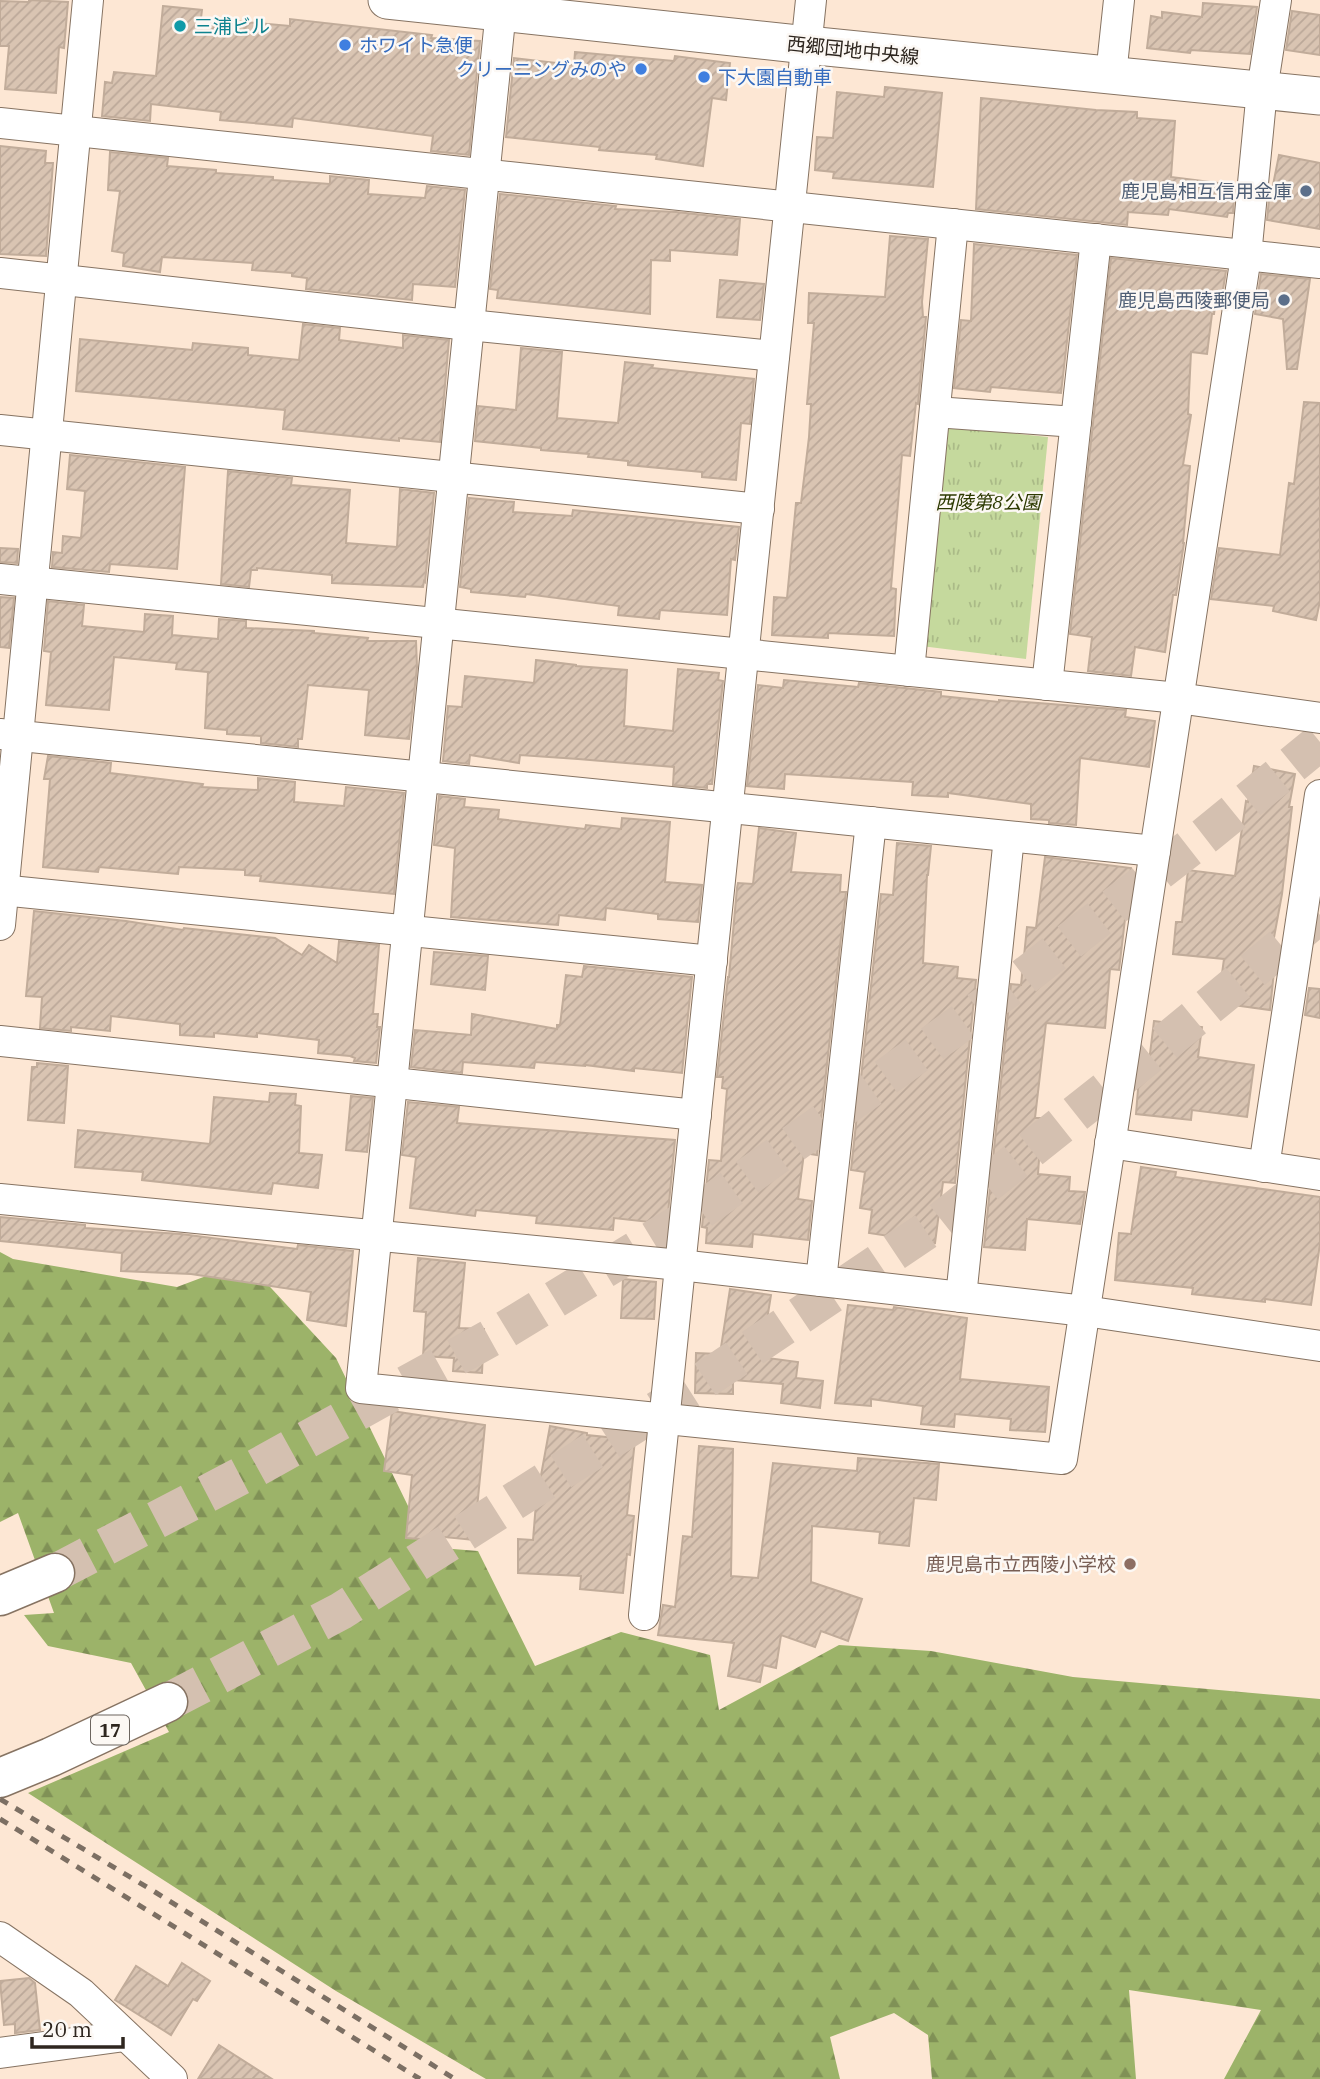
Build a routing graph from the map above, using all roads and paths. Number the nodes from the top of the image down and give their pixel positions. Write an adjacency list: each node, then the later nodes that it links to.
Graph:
1 (88, 0): 12 (street)
2 (387, 0): 6 (street, 西郷団地中央線)
3 (811, 0): 7 (street)
4 (1119, 0): 8 (street)
5 (1276, 0): 9 (street)
6 (502, 6): 7 (street, 西郷団地中央線); 13 (street)
7 (807, 45): 8 (street, 西郷団地中央線); 14 (street)
8 (1111, 75): 9 (street, 西郷団地中央線)
9 (1262, 90): 10 (street, 西郷団地中央線); 17 (street)
10 (1320, 96)
11 (0, 123): 12 (street)
12 (75, 131): 13 (street); 20 (street)
13 (484, 174): 14 (street); 21 (street)
14 (790, 207): 15 (street); 22 (street)
15 (953, 224): 16 (street); 23 (street)
16 (1096, 239): 17 (street); 24 (street)
17 (1246, 256): 18 (street); 35 (street)
18 (1320, 263)
19 (0, 274): 20 (street)
20 (62, 279): 21 (street); 26 (street)
21 (469, 325): 22 (street); 27 (street)
22 (774, 355): 28 (street)
23 (935, 412): 24 (street); 33 (street)
24 (1076, 422): 34 (street)
25 (0, 430): 26 (street)
26 (47, 435): 27 (street); 30 (street)
27 (453, 477): 28 (street); 31 (street)
28 (758, 509): 32 (street)
29 (0, 579): 30 (street)
30 (33, 583): 31 (street); 37 (street)
31 (438, 624): 32 (street); 38 (street)
32 (743, 654): 33 (street); 40 (street)
33 (909, 671): 34 (street)
34 (1047, 685): 35 (street)
35 (1178, 698): 36 (street); 43 (street)
36 (1320, 718)
37 (9, 735): 38 (street); 44 (street)
38 (423, 777): 40 (street); 46 (street)
39 (1320, 795): 52 (street)
40 (727, 808): 41 (street); 47 (street)
41 (871, 822): 42 (street); 57 (street)
42 (1009, 836): 43 (street); 58 (street)
43 (1155, 851): 51 (street)
44 (2, 890): 45 (street); 46 (street)
45 (0, 925)
46 (407, 930): 47 (street); 49 (street)
47 (712, 961): 50 (street)
48 (0, 1041): 49 (street)
49 (392, 1083): 50 (street); 55 (street)
50 (696, 1115): 56 (street)
51 (1110, 1143): 52 (street); 59 (street)
52 (1264, 1167): 53 (street)
53 (1320, 1175)
54 (0, 1199): 55 (street)
55 (376, 1236): 56 (street); 61 (street)
56 (680, 1265): 57 (street); 61 (street)
57 (821, 1281): 58 (street)
58 (961, 1297): 59 (street)
59 (1085, 1311): 60 (street); 61 (street)
60 (1320, 1346)
61 (664, 1418): 64 (street)
62 (55, 1573): 63 (highway)
63 (0, 1596)
64 (644, 1615)
65 (168, 1702): 66 (highway, 17)
66 (0, 1778)
67 (0, 1937): 68 (street)
68 (125, 2036): 69 (street); 70 (street)
69 (0, 2053)
70 (172, 2079)

